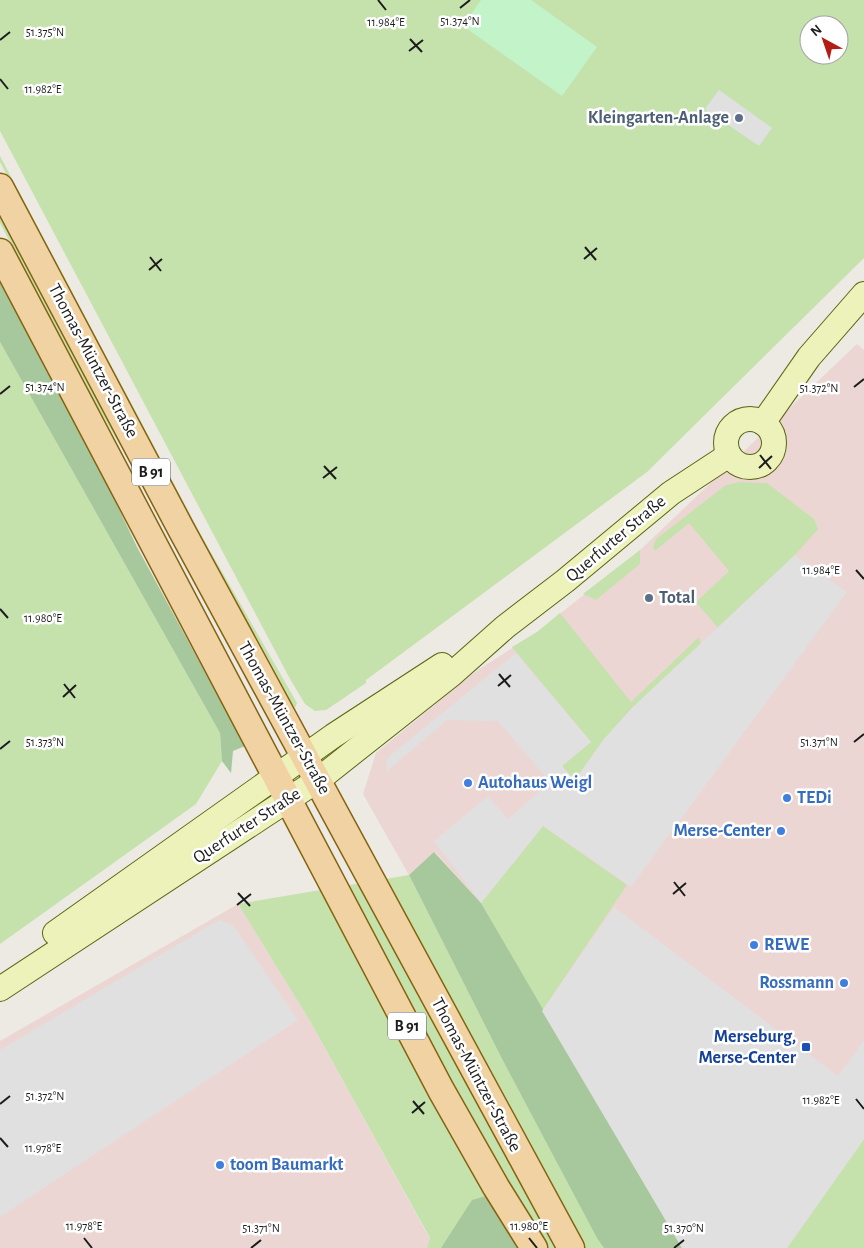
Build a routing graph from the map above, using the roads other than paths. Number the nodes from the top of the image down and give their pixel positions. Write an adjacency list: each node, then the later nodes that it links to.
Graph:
1 (0, 187): 7 (main road, Thomas-Müntzer-Straße / B 91)
2 (0, 252): 8 (main road, Thomas-Müntzer-Straße / B 91)
3 (864, 294): 4 (main road)
4 (763, 423): 5 (main road); 5 (main road)
5 (729, 455): 6 (main road, Querfurter Straße)
6 (505, 627): 7 (main road, Querfurter Straße); 9 (main road, Querfurter Straße)
7 (305, 756): 8 (main road, Querfurter Straße); 9 (main road, Thomas-Müntzer-Straße / B 91)
8 (276, 776): 10 (main road, Thomas-Müntzer-Straße / B 91); 11 (main road, Querfurter Straße)
9 (318, 780): 10 (main road, Querfurter Straße); 14 (main road, Thomas-Müntzer-Straße / B 91)
10 (288, 800): 12 (main road, Querfurter Straße); 13 (main road, Thomas-Müntzer-Straße / B 91)
11 (0, 971)
12 (0, 989)
13 (534, 1248)
14 (571, 1248)

